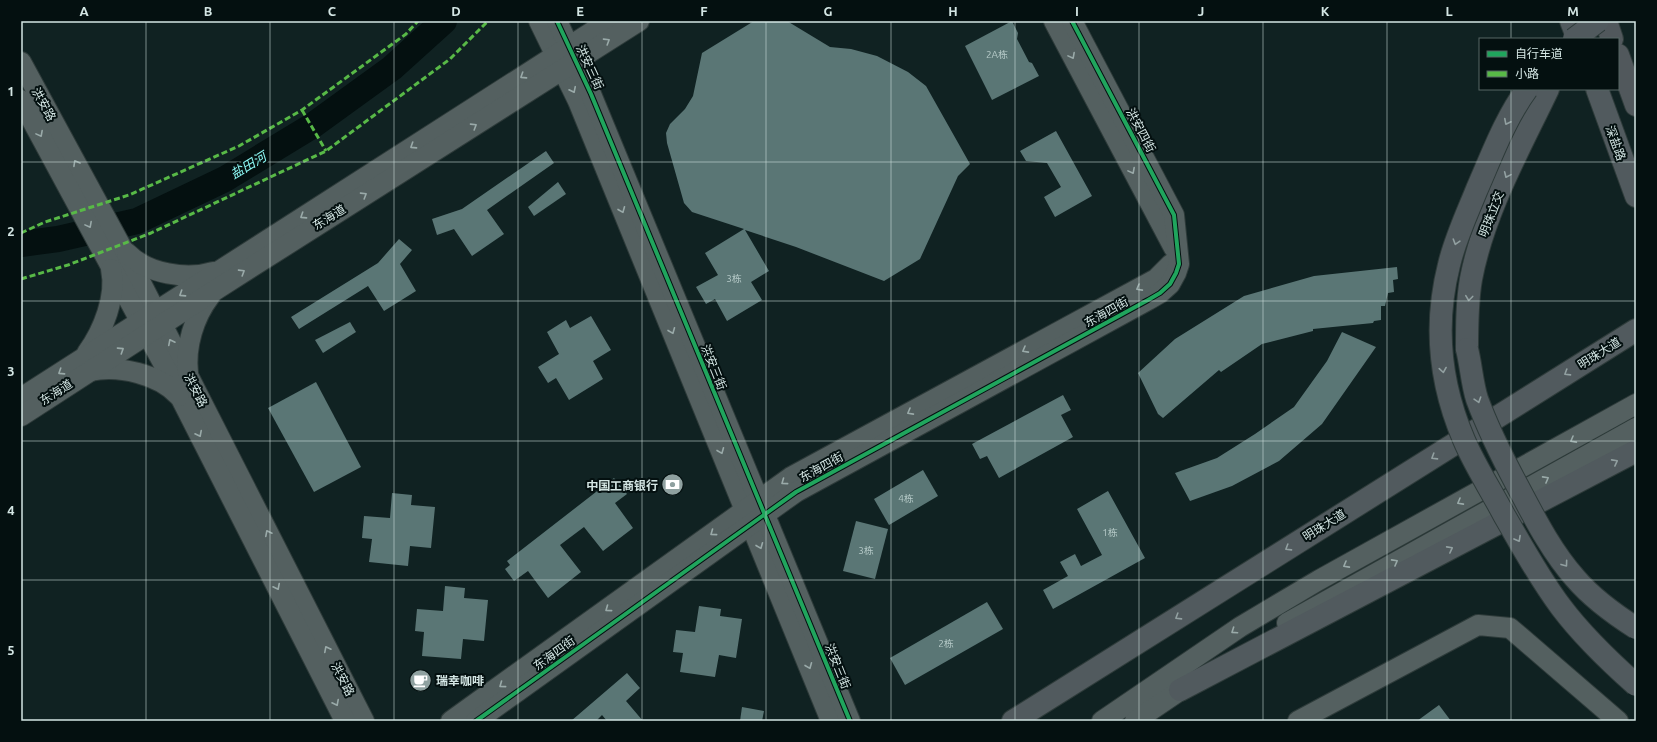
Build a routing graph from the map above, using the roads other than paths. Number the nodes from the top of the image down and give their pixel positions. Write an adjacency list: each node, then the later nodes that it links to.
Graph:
1 (539, 21): 18 (street, 洪安三街)
2 (557, 21): 18 (street, 洪安三街)
3 (609, 21): 18 (street, 东海道)
4 (638, 21): 18 (street, 东海道, one-way to 4)
5 (1054, 21): 30 (street, one-way to 30)
6 (1072, 21): 30 (street, 洪安四街)
7 (1560, 21): 12 (main road)
8 (1572, 21): 14 (main road)
9 (1598, 21): 13 (main road, bridge)
10 (1606, 21): 15 (highway)
11 (1610, 21): 16 (main road)
12 (1562, 38)
13 (1575, 38)
14 (1578, 38)
15 (1612, 38)
16 (1616, 38)
17 (1619, 47): 24 (main road)
18 (566, 58): 31 (street, 东海道); 42 (street, 洪安三街)
19 (1619, 58): 26 (highway)
20 (21, 62): 28 (street, 洪安路, one-way to 20)
21 (1526, 90): 44 (main road, one-way to 44, bridge)
22 (1548, 90): 43 (main road, 明珠立交, one-way to 43, bridge)
23 (1596, 90): 27 (main road, 深盐路)
24 (1636, 94)
25 (21, 100): 28 (street, 洪安路, one-way to 28)
26 (1636, 105)
27 (1636, 196)
28 (86, 200): 29 (street, 洪安路)
29 (112, 249): 31 (street); 32 (street, 洪安路); 35 (street)
30 (1176, 253): 42 (street, 东海四街)
31 (218, 280): 32 (street, 东海道); 36 (street)
32 (151, 322): 35 (street, 东海道); 36 (street, 洪安路, one-way to 32); 38 (street, 洪安路)
33 (1636, 330): 52 (main road, 明珠大道, one-way to 52)
34 (1636, 348): 53 (main road, 明珠大道)
35 (87, 364): 37 (street, 东海道, one-way to 37); 38 (street); 40 (street, 东海道)
36 (188, 375): 47 (street, 洪安路, one-way to 36)
37 (21, 398)
38 (182, 399): 46 (street, 洪安路, one-way to 46)
39 (1636, 404): 54 (street, one-way to 54)
40 (21, 416)
41 (1631, 439): 45 (main road, one-way to 41)
42 (755, 512): 48 (street, 东海四街, one-way to 48); 49 (street, 东海四街); 50 (street, 洪安三街, one-way to 50); 51 (street, 洪安三街)
43 (1636, 628)
44 (1636, 685)
45 (1180, 690): 55 (street)
46 (345, 721)
47 (364, 721)
48 (452, 721)
49 (476, 721)
50 (831, 721)
51 (850, 721)
52 (1013, 721)
53 (1041, 721)
54 (1102, 721)
55 (1135, 721)
56 (1298, 721): 57 (street)
57 (1618, 721)

